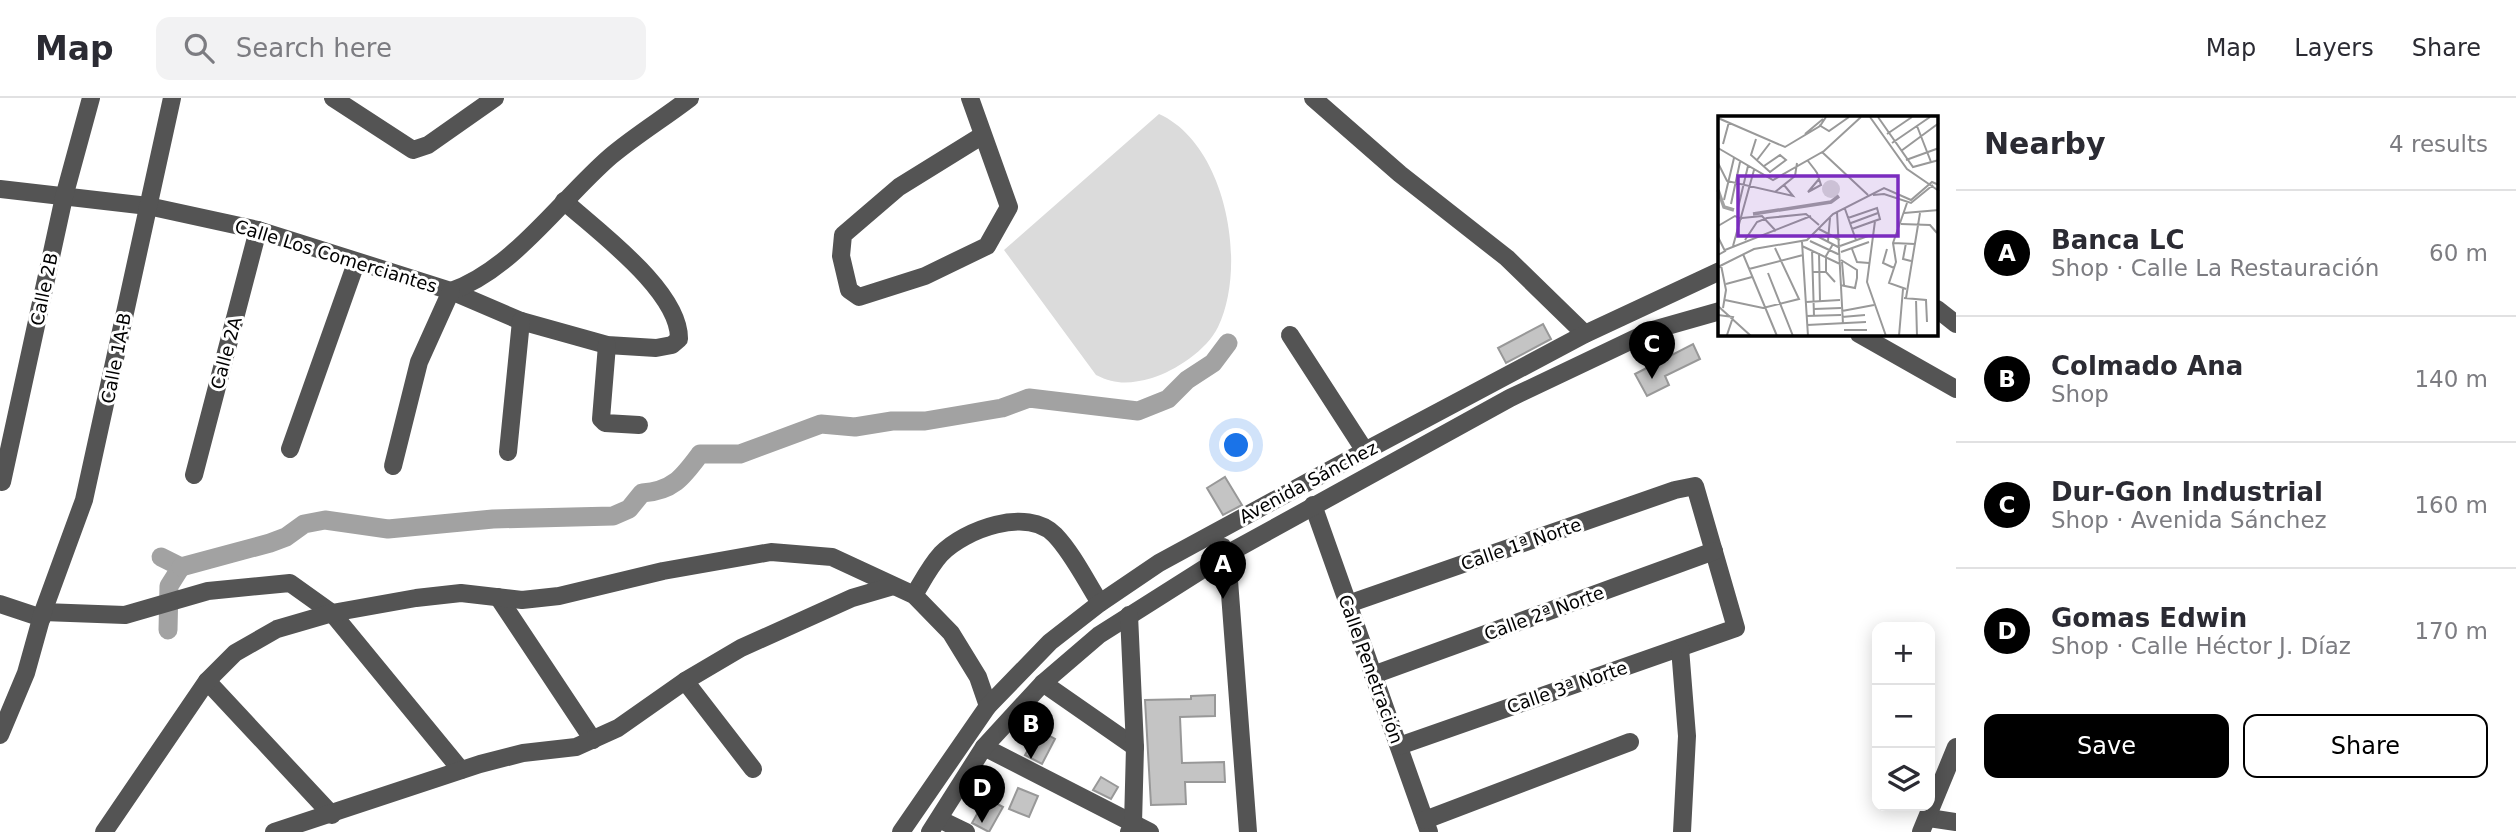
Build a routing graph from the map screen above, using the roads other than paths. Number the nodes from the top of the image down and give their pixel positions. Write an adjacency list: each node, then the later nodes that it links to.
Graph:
1 (91, 98): 10 (street, Calle 2B)
2 (172, 98): 12 (street, Calle 1A-B)
3 (333, 98): 4 (street)
4 (495, 98)
5 (690, 98): 11 (street, Calle Los Comerciantes)
6 (970, 98): 8 (street)
7 (1313, 98): 21 (street)
8 (983, 135): 8 (street)
9 (0, 189): 10 (street, Calle Los Comerciantes)
10 (64, 197): 12 (street, Calle Los Comerciantes); 32 (street, Calle 2B)
11 (564, 201): 16 (street, Calle Los Comerciantes); 24 (street)
12 (148, 206): 13 (street, Calle Los Comerciantes); 44 (street, Calle 1A-B)
13 (258, 230): 14 (street, Calle Los Comerciantes); 31 (street, Calle 2A)
14 (356, 263): 16 (street, Calle Los Comerciantes); 27 (street)
15 (1718, 272): 21 (street, Avenida Sánchez)
16 (451, 290): 19 (street); 30 (street)
17 (1938, 310): 20 (street)
18 (1718, 312): 33 (street, Avenida Sánchez)
19 (521, 321): 24 (street); 29 (street)
20 (1956, 324)
21 (1585, 334): 28 (street, Avenida Sánchez)
22 (1290, 335): 28 (street)
23 (1863, 336): 25 (street)
24 (607, 345): 26 (street)
25 (1956, 389)
26 (639, 425)
27 (290, 449)
28 (1365, 451): 34 (street, Avenida Sánchez)
29 (508, 452)
30 (393, 466)
31 (194, 475)
32 (2, 482)
33 (1313, 505): 36 (street, Avenida Sánchez); 42 (street, Calle Penetración)
34 (1215, 532): 36 (street); 40 (street, Avenida Sánchez)
35 (1714, 551): 42 (street, Calle 1ª Norte); 46 (street, Calle 3ª Norte); 47 (street, Calle 2ª Norte)
36 (1227, 554): 45 (street, Avenida Sánchez); 74 (street)
37 (894, 586): 38 (street); 39 (street); 49 (street)
38 (914, 595): 40 (street); 53 (street)
39 (498, 597): 43 (street); 55 (street)
40 (1100, 603): 53 (street, Avenida Sánchez)
41 (0, 604): 44 (street)
42 (1348, 604): 47 (street, Calle Penetración)
43 (331, 613): 44 (street); 48 (street); 62 (street)
44 (43, 615): 51 (street, Calle 1A-B)
45 (1129, 615): 50 (street, Avenida Sánchez); 59 (street)
46 (1680, 648): 57 (street, Calle 3ª Norte); 75 (street)
47 (1373, 675): 57 (street, Calle Penetración)
48 (207, 681): 63 (street); 69 (street)
49 (685, 681): 55 (street); 61 (street)
50 (1044, 683): 58 (street, Avenida Sánchez); 59 (street)
51 (18, 694): 52 (street); 54 (street, Calle 1A-B)
52 (0, 703)
53 (988, 706): 71 (street, Avenida Sánchez)
54 (0, 735)
55 (593, 740): 62 (street)
56 (1630, 743): 67 (street)
57 (1399, 746): 67 (street, Calle Penetración)
58 (984, 747): 65 (street, Avenida Sánchez); 68 (street)
59 (1135, 747): 68 (street)
60 (1956, 747): 66 (street)
61 (753, 768)
62 (461, 770): 63 (street)
63 (332, 815): 70 (street)
64 (1956, 822): 66 (street)
65 (934, 825): 72 (street)
66 (1925, 825)
67 (1427, 826)
68 (1131, 828): 73 (street)
69 (104, 832)
70 (274, 832)
71 (901, 832)
72 (965, 832)
73 (1150, 832)
74 (1248, 832)
75 (1682, 832)

